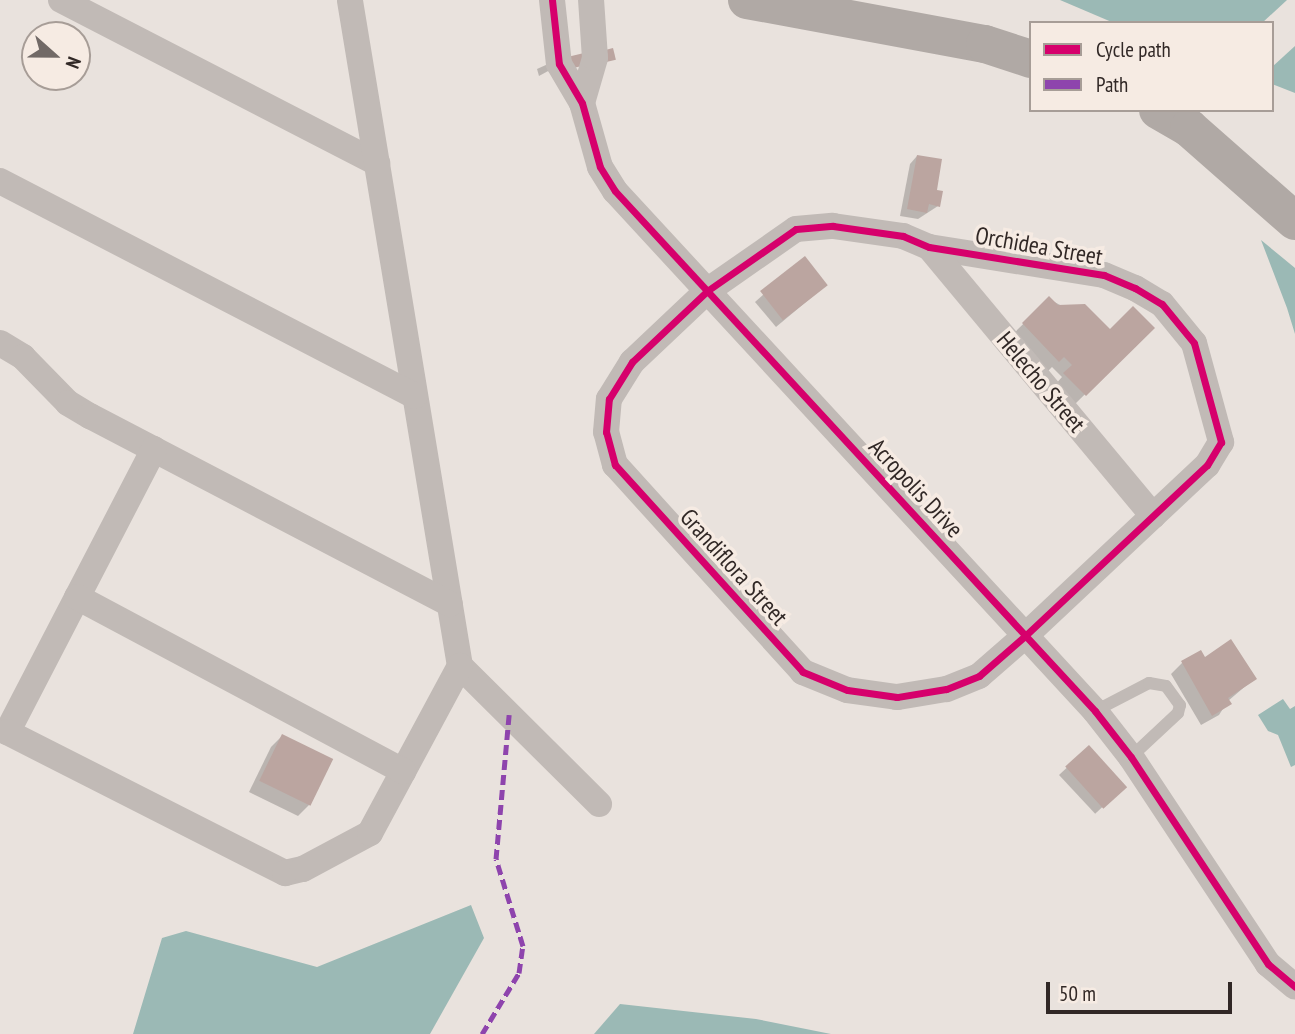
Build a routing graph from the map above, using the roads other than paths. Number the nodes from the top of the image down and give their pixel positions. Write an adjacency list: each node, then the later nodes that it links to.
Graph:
1 (61, 0): 9 (street)
2 (552, 0): 7 (street, Acropolis Drive)
3 (591, 0): 7 (street)
4 (747, 0): 6 (main road)
5 (350, 1): 9 (street)
6 (1029, 58)
7 (582, 103): 13 (street, Acropolis Drive)
8 (1161, 112): 11 (main road)
9 (377, 163): 15 (street)
10 (0, 181): 15 (street)
11 (1295, 221)
12 (929, 247): 13 (street, Orchidea Street); 17 (street, Helecho Street); 17 (street, Orchidea Street)
13 (707, 290): 20 (street, Acropolis Drive); 20 (street, Grandiflora Street)
14 (0, 343): 16 (street)
15 (415, 396): 19 (street)
16 (154, 449): 18 (street); 19 (street)
17 (1153, 516): 20 (street, Orchidea Street)
18 (77, 597): 24 (street); 24 (street)
19 (450, 604): 21 (street)
20 (1026, 635): 22 (street, Acropolis Drive)
21 (460, 666): 24 (street); 25 (street)
22 (1095, 712): 23 (street, Acropolis Drive); 23 (lane)
23 (1131, 757): 26 (street, Acropolis Drive)
24 (403, 771)
25 (599, 804)
26 (1295, 987)

